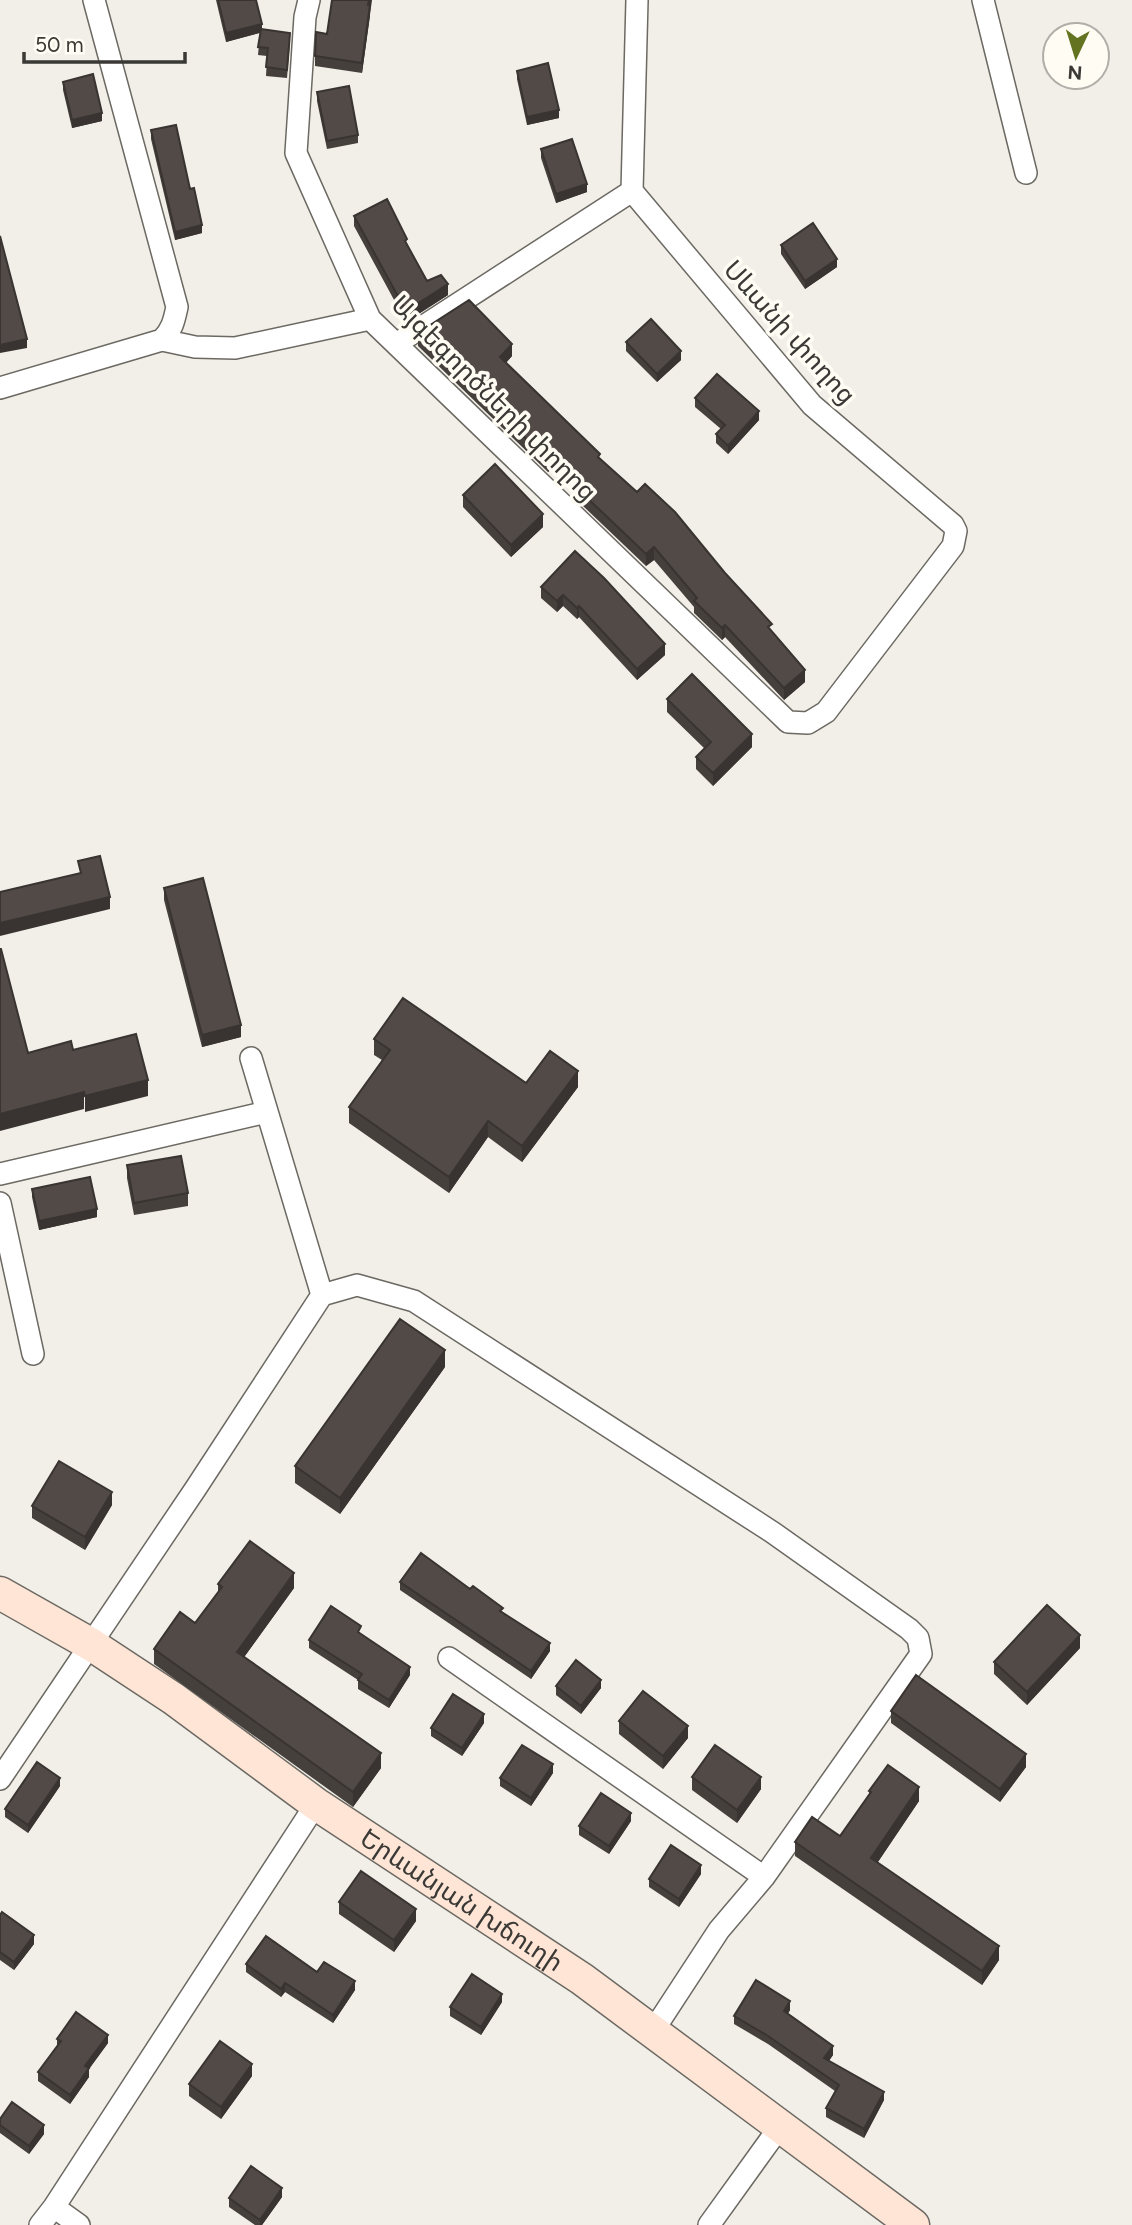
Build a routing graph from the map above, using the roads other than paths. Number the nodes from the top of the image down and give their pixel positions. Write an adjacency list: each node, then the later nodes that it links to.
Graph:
1 (93, 0): 8 (street)
2 (309, 0): 7 (street, Այգեգործների փողոց)
3 (637, 0): 6 (street)
4 (983, 0): 5 (street)
5 (1026, 173)
6 (632, 191): 9 (street); 11 (street, Սևանի փողոց)
7 (370, 319): 8 (street); 9 (street, Այգեգործների փողոց)
8 (162, 340): 10 (street)
9 (396, 344): 11 (street, Այգեգործների փողոց)
10 (0, 388)
11 (788, 722)
12 (251, 1058): 13 (street)
13 (267, 1112): 14 (street); 16 (street)
14 (0, 1174)
15 (0, 1203): 17 (street)
16 (321, 1295): 19 (street); 23 (street)
17 (33, 1353)
18 (0, 1593): 19 (main road, Երևանյան խճուղի)
19 (92, 1645): 21 (street); 22 (main road, Երևանյան խճուղի)
20 (449, 1658): 23 (street)
21 (0, 1779)
22 (316, 1804): 24 (main road, Երևանյան խճուղի); 26 (street)
23 (764, 1877): 24 (street)
24 (653, 2031): 25 (main road, Երևանյան խճուղի)
25 (781, 2125): 29 (street); 30 (main road, Երևանյան խճուղի)
26 (54, 2207): 27 (street); 28 (street)
27 (40, 2225)
28 (79, 2225)
29 (709, 2225)
30 (913, 2225)

